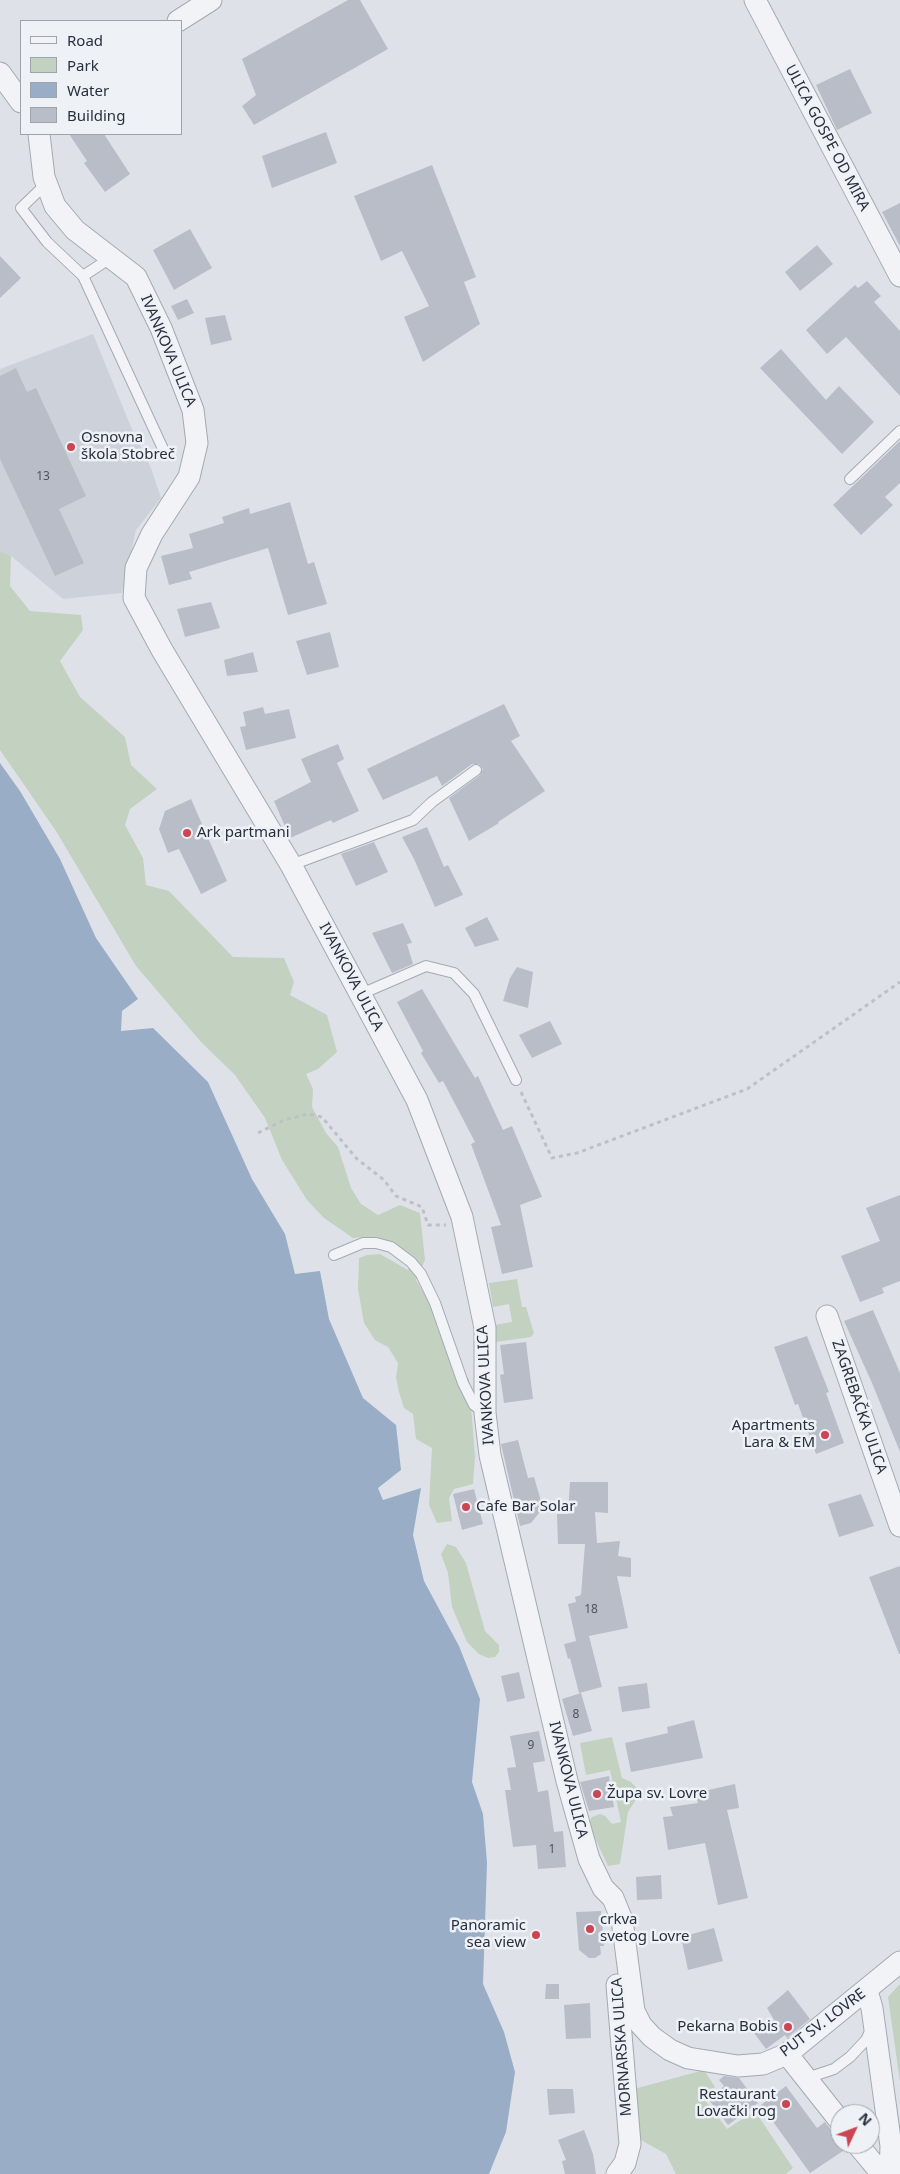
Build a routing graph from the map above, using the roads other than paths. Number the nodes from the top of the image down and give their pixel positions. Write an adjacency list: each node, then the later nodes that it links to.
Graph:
1 (211, 0): 3 (street)
2 (755, 0): 10 (street, ULICA GOSPE OD MIRA)
3 (180, 20)
4 (0, 73): 5 (street)
5 (20, 101)
6 (39, 135): 7 (street, IVANKOVA ULICA)
7 (47, 183): 8 (street, IVANKOVA ULICA); 9 (lane)
8 (112, 257): 9 (lane); 15 (street, IVANKOVA ULICA)
9 (83, 276): 12 (lane)
10 (900, 276)
11 (900, 431): 13 (lane)
12 (164, 451)
13 (850, 479)
14 (476, 770): 15 (lane)
15 (291, 865): 16 (street, IVANKOVA ULICA)
16 (361, 994): 17 (lane); 20 (street, IVANKOVA ULICA)
17 (516, 1080)
18 (334, 1255): 20 (lane)
19 (827, 1316): 21 (street, ZAGREBAČKA ULICA)
20 (485, 1413): 22 (street, IVANKOVA ULICA)
21 (900, 1526)
22 (613, 1898): 23 (street, PUT SV. LOVRE)
23 (622, 1920): 27 (street, PUT SV. LOVRE); 31 (street, MORNARSKA ULICA)
24 (900, 1962): 25 (street, PUT SV. LOVRE)
25 (867, 1991): 26 (street); 27 (street, PUT SV. LOVRE)
26 (874, 2024): 28 (lane); 33 (street)
27 (787, 2054): 28 (street)
28 (807, 2078): 29 (street)
29 (830, 2108)
30 (866, 2154): 32 (street)
31 (617, 2174)
32 (882, 2174)
33 (890, 2174)

